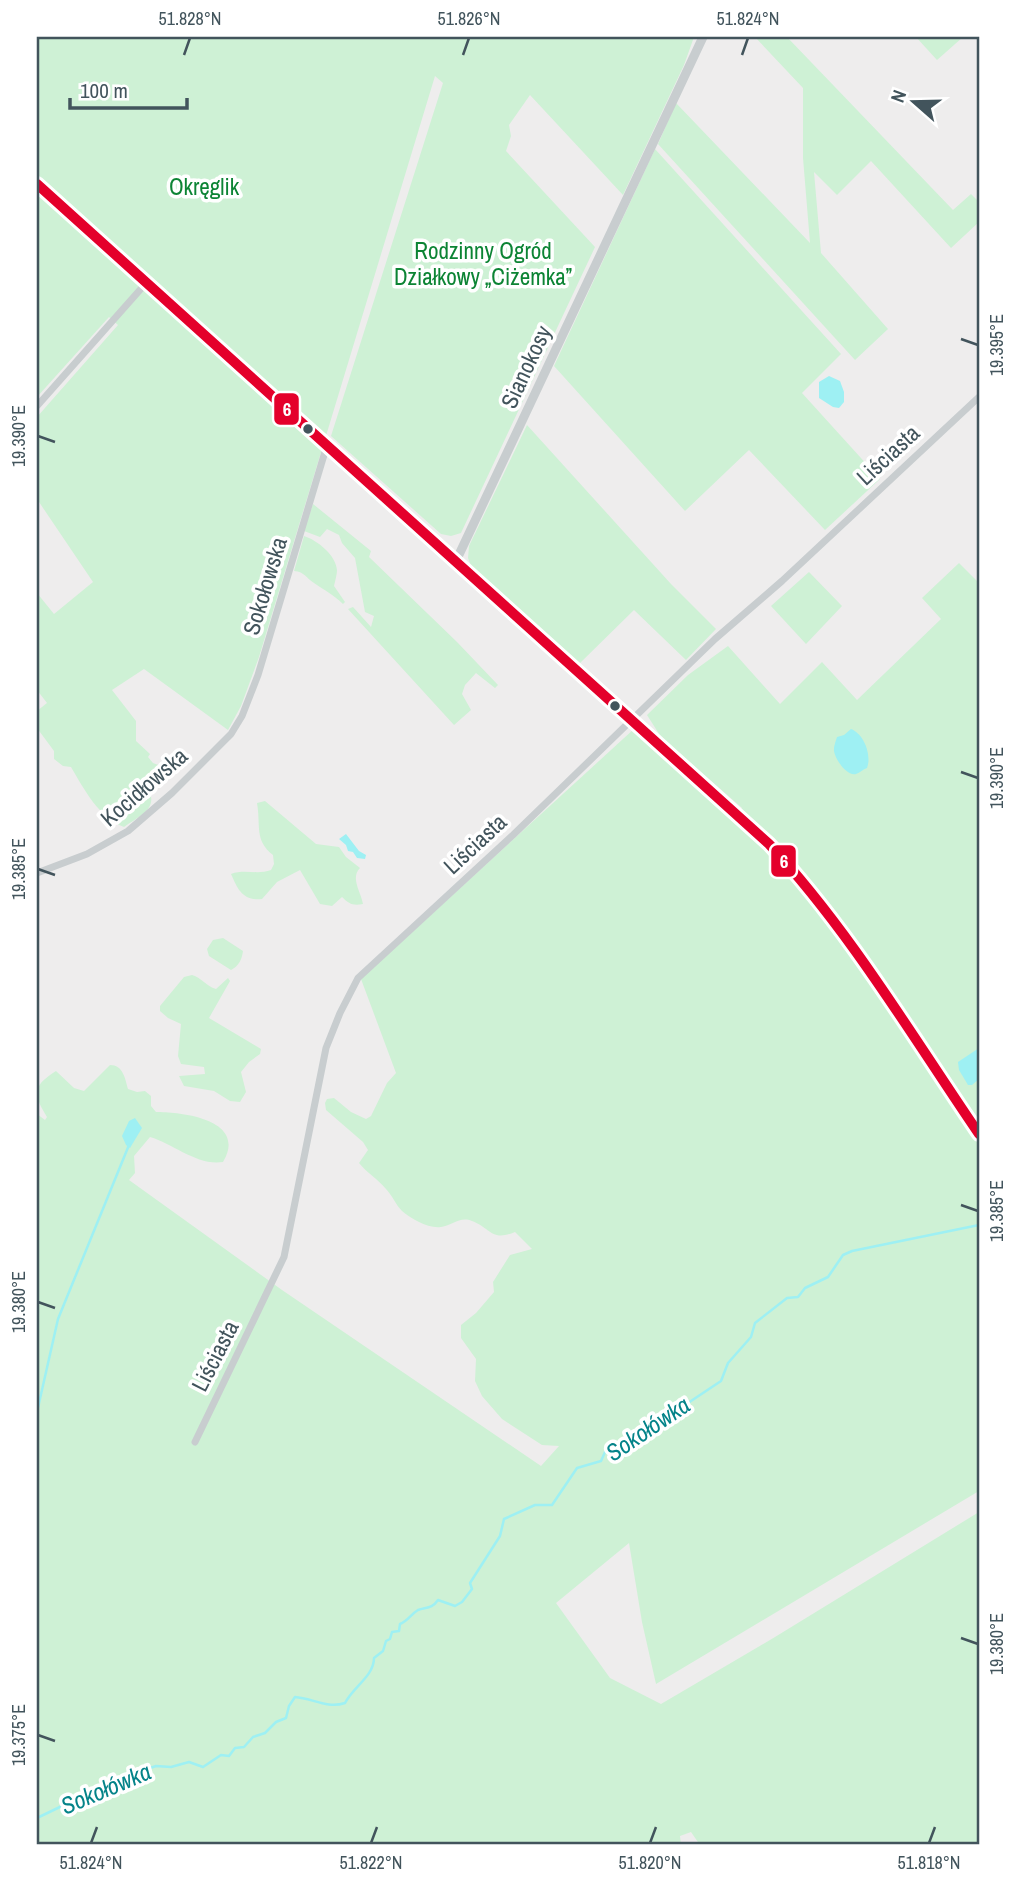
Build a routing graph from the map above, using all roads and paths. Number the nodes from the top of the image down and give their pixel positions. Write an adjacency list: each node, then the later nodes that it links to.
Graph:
1 (703, 37): 7 (street, Sianokosy)
2 (37, 184): 3 (main road)
3 (147, 282): 5 (street); 6 (main road)
4 (979, 397): 8 (street, Liściasta)
5 (37, 406)
6 (327, 445): 7 (main road); 9 (street, Sokołowska)
7 (456, 561): 8 (main road)
8 (633, 720): 11 (main road); 12 (street, Liściasta)
9 (231, 734): 10 (street, Kocidłowska)
10 (37, 873)
11 (979, 1134)
12 (195, 1442)

